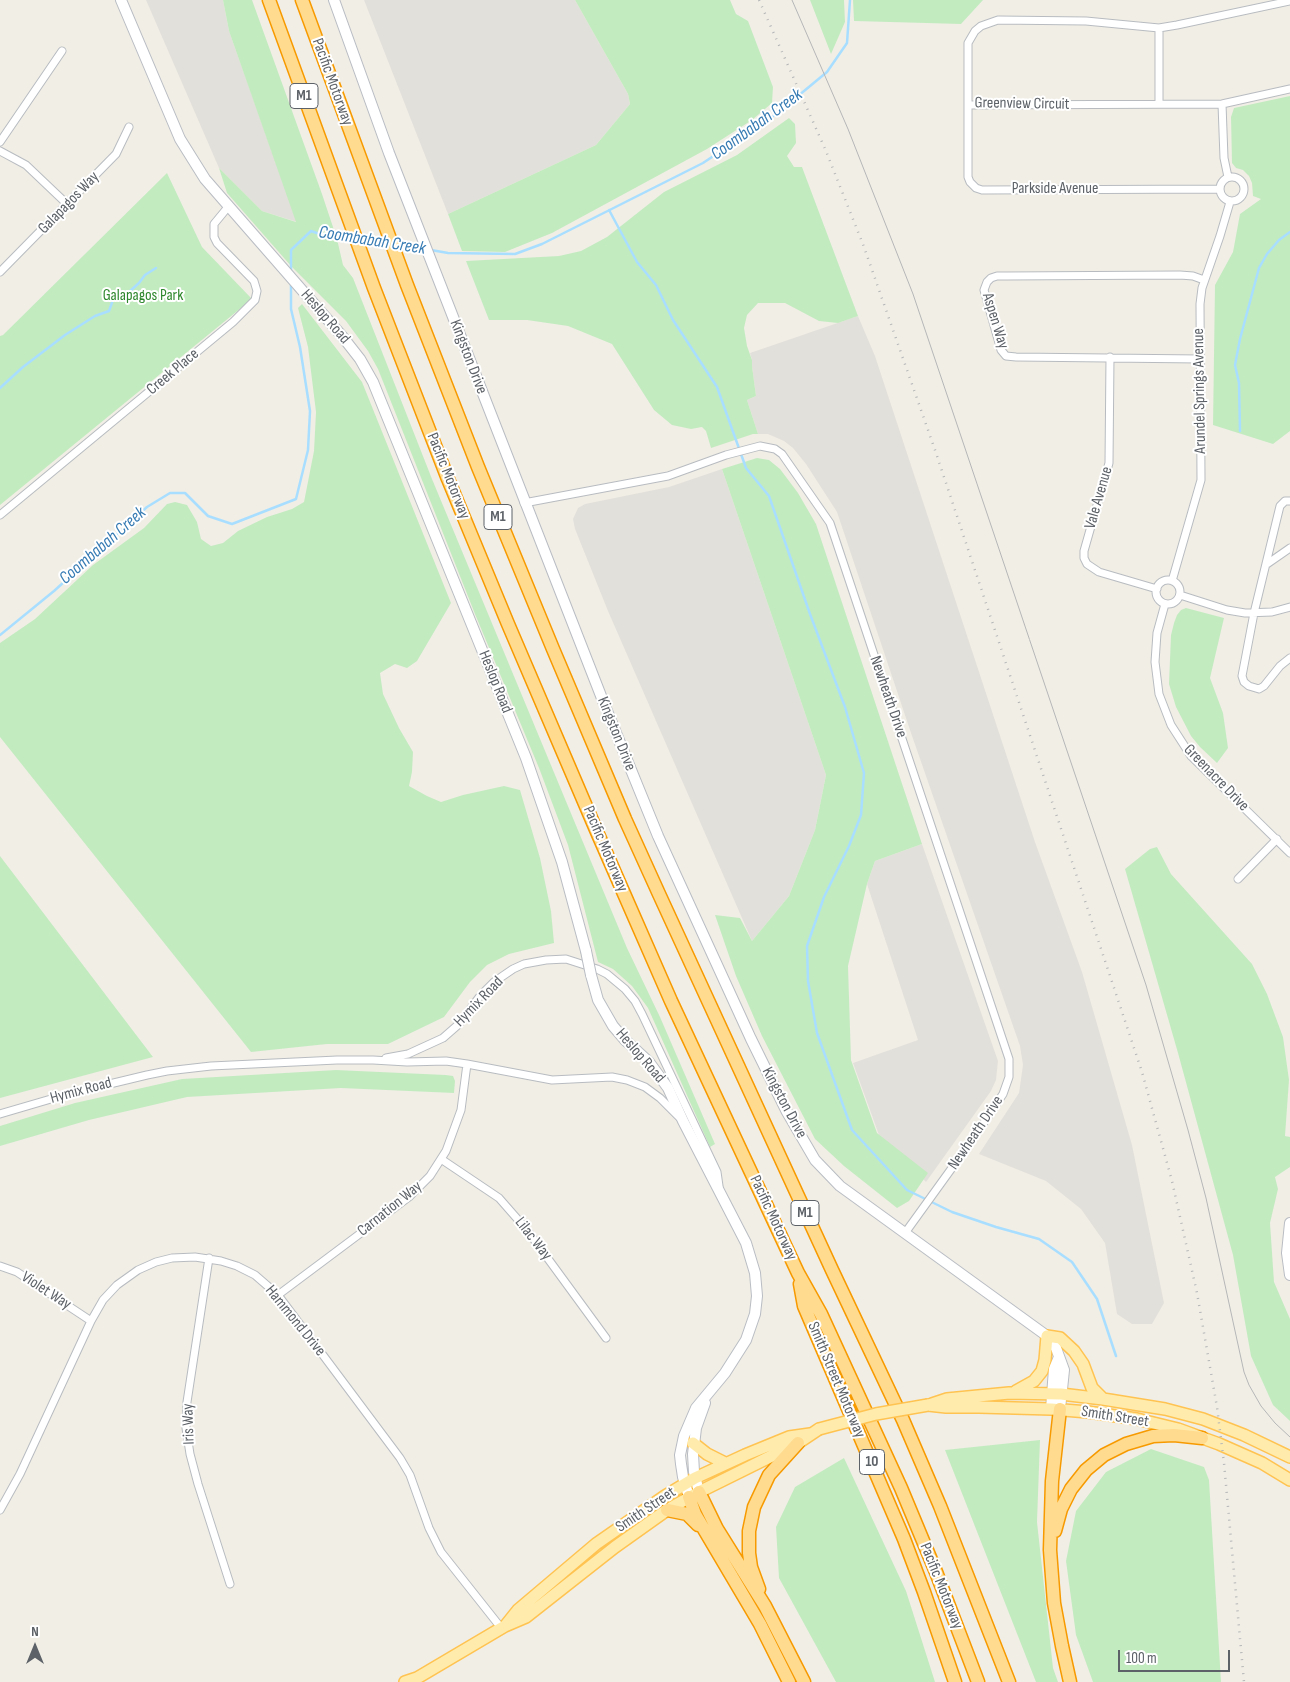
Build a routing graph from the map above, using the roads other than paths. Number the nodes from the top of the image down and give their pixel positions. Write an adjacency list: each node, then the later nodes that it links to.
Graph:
1 (121, 0): 19 (street, Heslop Road)
2 (269, 0): 49 (highway, Pacific Motorway / M1)
3 (302, 0): 84 (highway, Pacific Motorway / M1)
4 (334, 0): 25 (street, Kingston Drive)
5 (1290, 1): 6 (street, Greenview Circuit)
6 (1159, 28): 9 (street); 11 (street, Greenview Circuit)
7 (62, 52): 13 (street)
8 (1290, 89): 10 (street, Greenview Circuit)
9 (1159, 104): 10 (street, Greenview Circuit); 11 (street, Greenview Circuit)
10 (1222, 104): 15 (street)
11 (968, 105): 16 (street, Parkside Avenue)
12 (129, 127): 18 (street, Galapagos Way)
13 (0, 142)
14 (0, 151): 18 (street)
15 (1228, 177): 16 (street); 17 (street)
16 (1219, 189): 17 (street)
17 (1230, 202): 21 (street, Arundel Springs Avenue)
18 (67, 204): 20 (street, Galapagos Way)
19 (228, 207): 26 (street, Creek Place); 42 (street, Heslop Road, bridge)
20 (1, 269)
21 (1204, 280): 22 (street, Aspen Way); 23 (street, Arundel Springs Avenue)
22 (1110, 357): 23 (street, Aspen Way); 30 (street, Vale Avenue)
23 (1200, 359): 29 (street, Arundel Springs Avenue)
24 (1290, 501): 28 (street)
25 (524, 503): 46 (street, Kingston Drive); 46 (street, Newheath Drive)
26 (0, 515)
27 (1290, 548): 28 (street)
28 (1267, 564): 34 (street)
29 (1172, 580): 30 (street); 31 (street)
30 (1157, 589): 32 (street)
31 (1180, 595): 32 (street); 34 (street)
32 (1165, 604): 36 (street, Greenacre Drive)
33 (1290, 607): 34 (street)
34 (1254, 613): 35 (street)
35 (1290, 658)
36 (1277, 839): 37 (street, Greenacre Drive); 38 (street)
37 (1290, 853)
38 (1238, 879)
39 (373, 1060): 40 (street, Hymix Road); 41 (street, Hymix Road); 44 (street, Hymix Road)
40 (467, 1064): 42 (street, Hymix Road); 43 (street, Carnation Way)
41 (0, 1114)
42 (683, 1121): 44 (street, Heslop Road)
43 (440, 1159): 51 (street, Carnation Way); 54 (street, Lilac Way)
44 (720, 1192): 56 (street, Heslop Road)
45 (1290, 1223): 50 (street)
46 (905, 1233): 53 (street, Kingston Drive)
47 (208, 1258): 51 (street, Hammond Drive); 52 (street, Hammond Drive); 75 (street, Iris Way)
48 (0, 1266): 52 (street, Violet Way)
49 (798, 1273): 82 (highway, Smith Street Motorway / 10); 83 (highway, Pacific Motorway / M1)
50 (1290, 1275)
51 (278, 1295): 77 (street, Hammond Drive)
52 (91, 1320): 71 (street, Hammond Drive)
53 (1047, 1336): 55 (main road); 57 (street, Kingston Drive); 58 (main road)
54 (606, 1338)
55 (1012, 1393): 57 (main road, Smith Street); 59 (main road, Smith Street)
56 (709, 1394): 63 (street, Heslop Road); 69 (street, Heslop Road)
57 (1057, 1394): 58 (main road, Smith Street); 60 (street, Kingston Drive)
58 (1103, 1398): 65 (main road, Smith Street)
59 (928, 1405): 60 (main road, Smith Street); 61 (main road, Smith Street, bridge)
60 (1056, 1409): 62 (main road, Smith Street); 74 (highway)
61 (815, 1431): 64 (main road, Smith Street); 66 (main road, Smith Street)
62 (1202, 1438): 68 (main road, Smith Street); 74 (highway)
63 (693, 1443): 66 (main road); 67 (street, Heslop Road)
64 (798, 1443): 70 (main road, Smith Street); 76 (highway)
65 (1290, 1457)
66 (725, 1463): 67 (main road, Smith Street)
67 (695, 1478): 69 (main road, Smith Street); 70 (street, Heslop Road)
68 (1290, 1480)
69 (685, 1484): 70 (street, Heslop Road); 77 (main road, Smith Street)
70 (694, 1495): 72 (main road, Smith Street); 73 (highway); 76 (highway)
71 (0, 1510)
72 (667, 1510): 73 (highway); 77 (main road, Smith Street)
73 (706, 1534): 80 (highway)
74 (1050, 1550): 85 (highway)
75 (230, 1584)
76 (765, 1606): 81 (highway)
77 (503, 1627): 78 (main road, Smith Street)
78 (418, 1680): 79 (main road, Smith Street)
79 (405, 1682)
80 (789, 1682)
81 (804, 1682)
82 (955, 1682)
83 (978, 1682)
84 (1009, 1682)
85 (1070, 1682)

